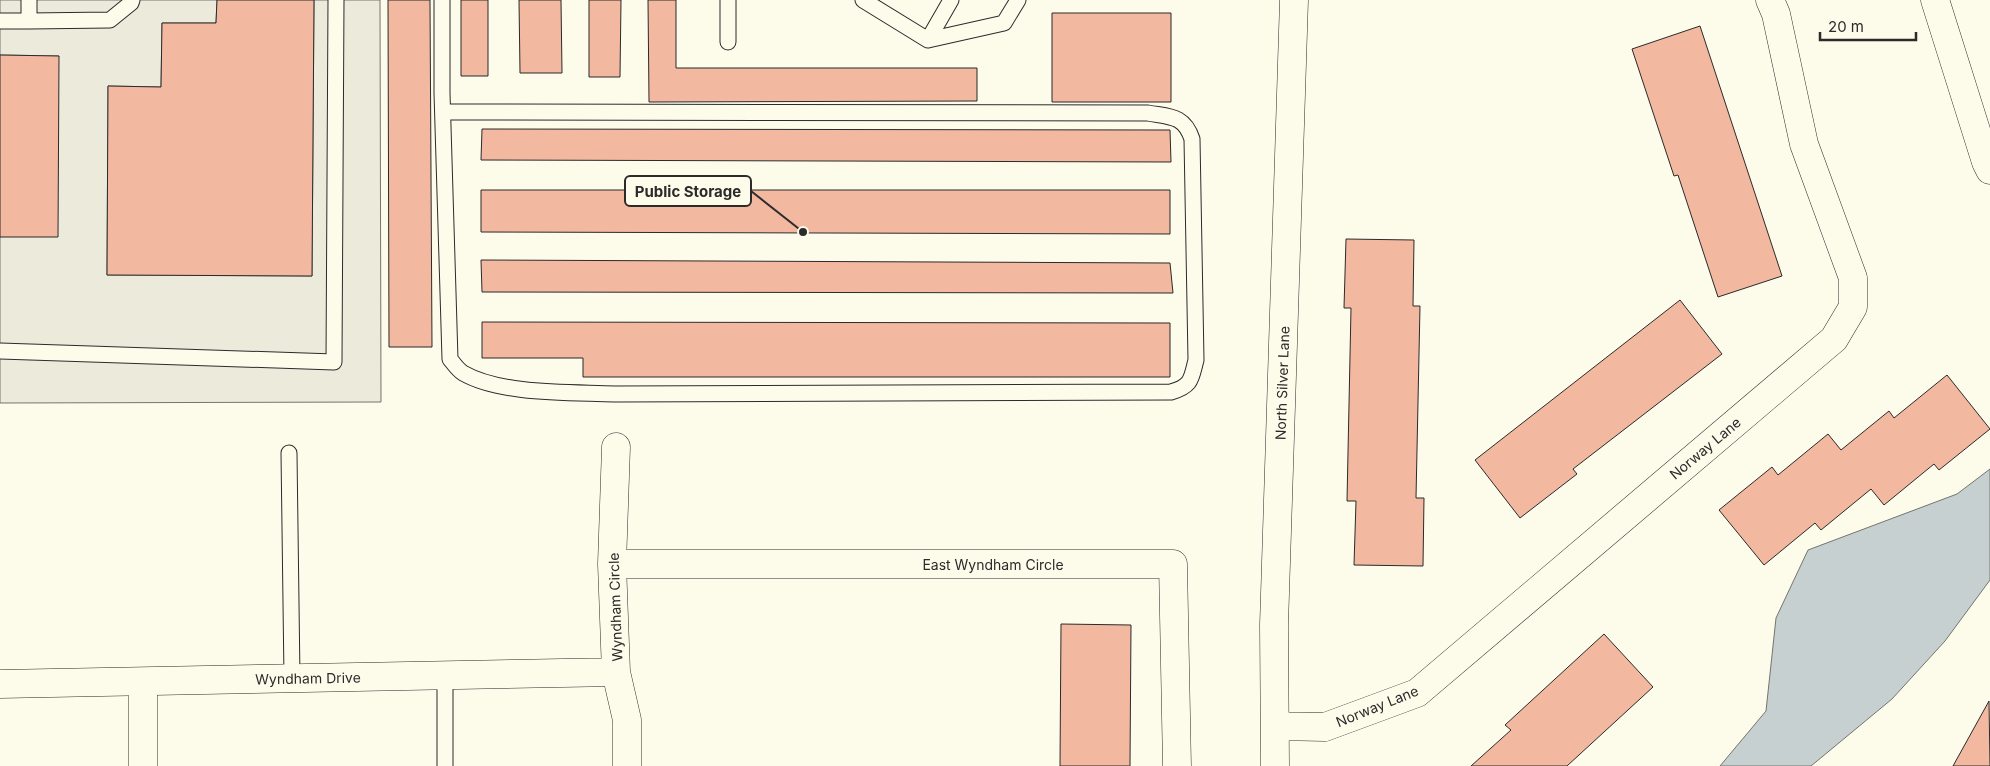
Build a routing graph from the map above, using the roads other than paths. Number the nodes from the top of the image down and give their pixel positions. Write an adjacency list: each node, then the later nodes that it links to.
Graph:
1 (29, 0): 13 (lane)
2 (132, 0): 13 (lane)
3 (336, 0): 18 (lane)
4 (442, 0): 16 (lane)
5 (728, 0): 15 (lane)
6 (865, 0): 14 (lane)
7 (951, 0): 14 (lane)
8 (1018, 0): 14 (lane)
9 (1294, 0): 27 (street, North Silver Lane)
10 (1770, 0): 27 (street, Norway Lane)
11 (1934, 0): 17 (street)
12 (0, 20): 13 (lane)
13 (29, 21)
14 (928, 40)
15 (728, 42)
16 (443, 112): 16 (lane)
17 (1990, 170)
18 (0, 352)
19 (616, 447): 21 (street, Wyndham Circle)
20 (289, 453): 24 (lane)
21 (612, 564): 22 (street, Wyndham Circle); 31 (street, East Wyndham Circle)
22 (616, 672): 23 (street, Wyndham Drive); 30 (street, Wyndham Circle)
23 (445, 675): 24 (street, Wyndham Drive); 29 (lane)
24 (292, 678): 25 (street, Wyndham Drive)
25 (143, 682): 26 (street, Wyndham Drive); 28 (street)
26 (0, 684)
27 (1275, 726): 32 (street, North Silver Lane)
28 (143, 766)
29 (444, 766)
30 (627, 766)
31 (1177, 766)
32 (1275, 766)

